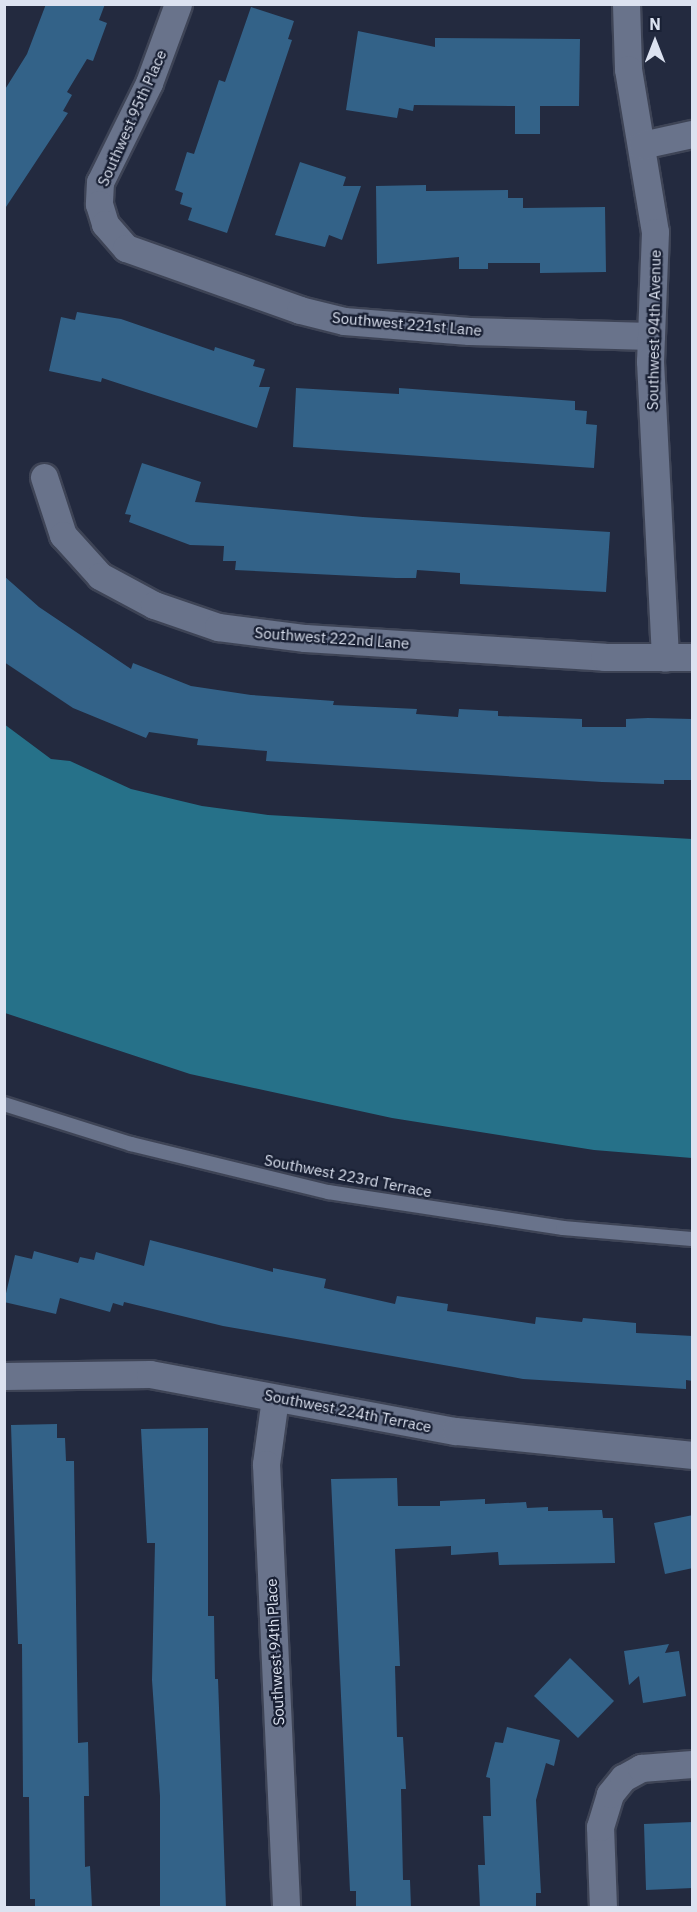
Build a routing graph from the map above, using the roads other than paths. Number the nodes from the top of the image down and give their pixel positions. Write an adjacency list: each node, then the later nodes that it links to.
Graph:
1 (178, 4): 5 (street, Southwest 95th Place)
2 (626, 4): 4 (street, Southwest 94th Avenue)
3 (693, 134): 4 (street)
4 (642, 145): 6 (street, Southwest 94th Avenue)
5 (109, 231): 6 (street, Southwest 221st Lane)
6 (651, 336): 9 (street, Southwest 94th Avenue)
7 (44, 477): 9 (street, Southwest 222nd Lane)
8 (693, 657): 9 (street, Southwest 222nd Lane)
9 (665, 658)
10 (4, 1104): 11 (lane, Southwest 223rd Terrace)
11 (693, 1239)
12 (4, 1376): 13 (street, Southwest 224th Terrace)
13 (275, 1398): 14 (street, Southwest 224th Terrace); 16 (street, Southwest 94th Place)
14 (693, 1455)
15 (693, 1764): 17 (street)
16 (286, 1908)
17 (603, 1908)

